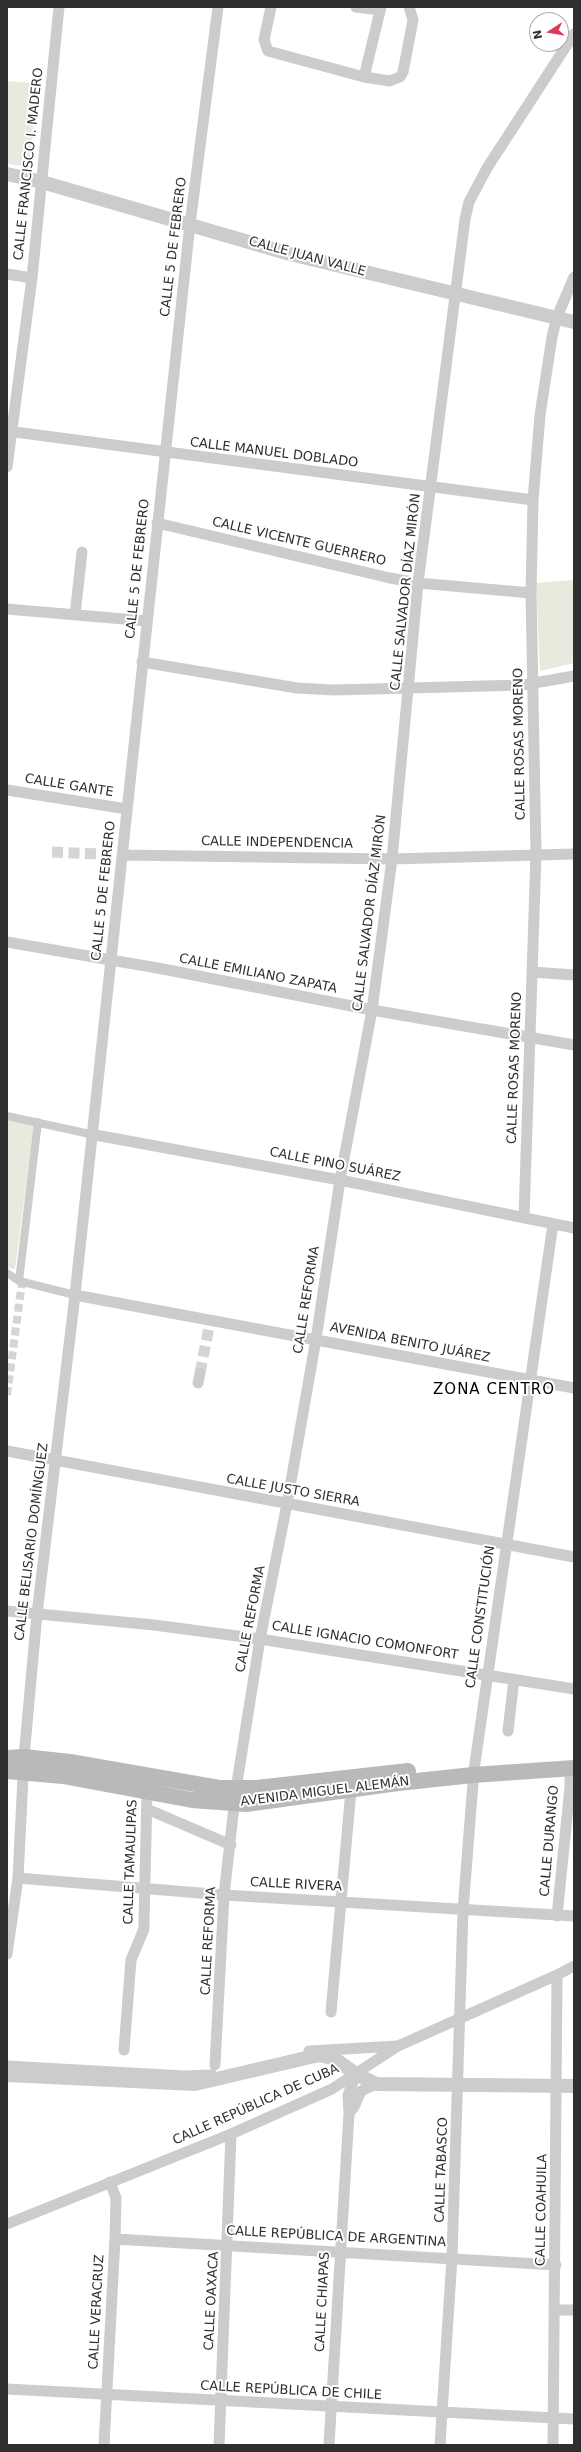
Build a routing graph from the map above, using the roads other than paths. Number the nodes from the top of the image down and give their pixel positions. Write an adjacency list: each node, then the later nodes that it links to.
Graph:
1 (59, 7): 10 (street, CALLE FRANCISCO I. MADERO)
2 (218, 7): 11 (street, CALLE 5 DE FEBRERO)
3 (271, 7): 8 (street)
4 (356, 7): 6 (street)
5 (409, 7): 8 (street)
6 (381, 9): 8 (street)
7 (574, 34): 15 (street, CALLE SALVADOR DÍAZ MIRÓN)
8 (364, 77)
9 (7, 174): 10 (street, CALLE JUAN VALLE)
10 (42, 182): 11 (street, CALLE JUAN VALLE); 14 (street, CALLE FRANCISCO I. MADERO)
11 (190, 224): 15 (street, CALLE JUAN VALLE); 19 (street, CALLE 5 DE FEBRERO)
12 (7, 274): 14 (street)
13 (574, 277): 16 (street, CALLE ROSAS MORENO)
14 (32, 278): 18 (street, CALLE FRANCISCO I. MADERO)
15 (456, 293): 16 (street, CALLE JUAN VALLE); 21 (street, CALLE SALVADOR DÍAZ MIRÓN)
16 (557, 318): 17 (street, CALLE JUAN VALLE); 22 (street, CALLE ROSAS MORENO)
17 (574, 322)
18 (10, 431): 19 (street, CALLE MANUEL DOBLADO); 20 (street, CALLE FRANCISCO I. MADERO)
19 (165, 452): 21 (street, CALLE MANUEL DOBLADO); 23 (street, CALLE 5 DE FEBRERO)
20 (7, 467)
21 (431, 487): 22 (street, CALLE MANUEL DOBLADO); 25 (street, CALLE SALVADOR DÍAZ MIRÓN)
22 (533, 500): 26 (street, CALLE ROSAS MORENO)
23 (157, 523): 25 (street, CALLE VICENTE GUERRERO); 29 (street, CALLE 5 DE FEBRERO)
24 (82, 552): 28 (street)
25 (418, 583): 26 (street, CALLE VICENTE GUERRERO); 33 (street, CALLE SALVADOR DÍAZ MIRÓN)
26 (531, 593): 32 (street, CALLE ROSAS MORENO)
27 (7, 609): 28 (street)
28 (75, 615): 29 (street)
29 (147, 621): 30 (street, CALLE 5 DE FEBRERO)
30 (142, 662): 33 (street); 35 (street, CALLE 5 DE FEBRERO)
31 (574, 676): 32 (street)
32 (534, 684): 33 (street); 36 (street, CALLE ROSAS MORENO)
33 (409, 690): 39 (street, CALLE SALVADOR DÍAZ MIRÓN)
34 (7, 790): 35 (street, CALLE GANTE)
35 (127, 809): 38 (street, CALLE 5 DE FEBRERO)
36 (536, 854): 37 (street, CALLE INDEPENDENCIA); 39 (street, CALLE INDEPENDENCIA); 42 (street, CALLE ROSAS MORENO)
37 (574, 854)
38 (123, 855): 39 (street, CALLE INDEPENDENCIA); 41 (street, CALLE 5 DE FEBRERO)
39 (392, 859): 44 (street, CALLE SALVADOR DÍAZ MIRÓN)
40 (7, 942): 41 (street, CALLE EMILIANO ZAPATA)
41 (111, 960): 44 (street, CALLE EMILIANO ZAPATA); 49 (street, CALLE 5 DE FEBRERO)
42 (532, 972): 43 (street); 45 (street, CALLE ROSAS MORENO)
43 (574, 975)
44 (372, 1010): 45 (street, CALLE EMILIANO ZAPATA); 50 (street, CALLE SALVADOR DÍAZ MIRÓN)
45 (530, 1037): 46 (street, CALLE EMILIANO ZAPATA); 51 (street, CALLE ROSAS MORENO)
46 (574, 1045)
47 (7, 1116): 48 (street)
48 (38, 1122): 49 (street); 55 (street)
49 (90, 1134): 50 (street, CALLE PINO SUÁREZ); 56 (street, CALLE BELISARIO DOMÍNGUEZ)
50 (340, 1180): 51 (street, CALLE PINO SUÁREZ); 57 (street, CALLE REFORMA)
51 (524, 1217): 52 (street, CALLE PINO SUÁREZ)
52 (553, 1224): 53 (street, CALLE PINO SUÁREZ); 58 (street, CALLE CONSTITUCIÓN)
53 (574, 1228)
54 (7, 1273): 55 (street)
55 (19, 1281): 56 (street)
56 (75, 1295): 57 (street, AVENIDA BENITO JUÁREZ); 61 (street, CALLE BELISARIO DOMÍNGUEZ)
57 (316, 1339): 58 (street, AVENIDA BENITO JUÁREZ); 62 (street, CALLE REFORMA)
58 (529, 1380): 59 (street, AVENIDA BENITO JUÁREZ); 63 (street, CALLE CONSTITUCIÓN)
59 (574, 1388)
60 (7, 1451): 61 (street, CALLE JUSTO SIERRA)
61 (55, 1462): 62 (street, CALLE JUSTO SIERRA); 66 (street, CALLE BELISARIO DOMÍNGUEZ)
62 (287, 1504): 63 (street, CALLE JUSTO SIERRA); 67 (street, CALLE REFORMA)
63 (505, 1544): 64 (street, CALLE JUSTO SIERRA); 68 (street, CALLE CONSTITUCIÓN)
64 (574, 1556)
65 (7, 1611): 66 (street, CALLE IGNACIO COMONFORT)
66 (37, 1614): 67 (street, CALLE IGNACIO COMONFORT); 73 (street, CALLE BELISARIO DOMÍNGUEZ)
67 (260, 1639): 68 (street, CALLE IGNACIO COMONFORT); 79 (street, CALLE REFORMA)
68 (487, 1674): 69 (street, CALLE IGNACIO COMONFORT); 75 (street, CALLE CONSTITUCIÓN)
69 (514, 1679): 70 (street, CALLE IGNACIO COMONFORT); 71 (street)
70 (574, 1689)
71 (508, 1731)
72 (7, 1758): 73 (main road, AVENIDA MIGUEL ALEMÁN)
73 (24, 1764): 76 (main road, AVENIDA MIGUEL ALEMÁN); 78 (main road, AVENIDA MIGUEL ALEMÁN); 79 (main road, AVENIDA MIGUEL ALEMÁN); 82 (street, CALLE BELISARIO DOMÍNGUEZ)
74 (573, 1765): 75 (main road, AVENIDA MIGUEL ALEMÁN); 87 (street, CALLE DURANGO)
75 (474, 1770): 77 (main road, AVENIDA MIGUEL ALEMÁN); 79 (main road, AVENIDA MIGUEL ALEMÁN); 86 (street, CALLE CONSTITUCIÓN)
76 (7, 1771)
77 (351, 1790): 79 (main road, AVENIDA MIGUEL ALEMÁN); 85 (street)
78 (147, 1793): 79 (main road, AVENIDA MIGUEL ALEMÁN); 80 (street, CALLE TAMAULIPAS)
79 (236, 1796): 81 (street, CALLE REFORMA)
80 (147, 1809): 81 (street); 83 (street, CALLE TAMAULIPAS)
81 (231, 1844): 84 (street, CALLE REFORMA)
82 (18, 1878): 83 (street, CALLE RIVERA); 89 (street, CALLE BELISARIO DOMÍNGUEZ)
83 (145, 1888): 84 (street, CALLE RIVERA); 95 (street, CALLE TAMAULIPAS)
84 (224, 1895): 85 (street, CALLE RIVERA); 97 (street, CALLE REFORMA)
85 (342, 1902): 86 (street, CALLE RIVERA); 92 (street)
86 (464, 1910): 87 (street, CALLE RIVERA); 93 (street, CALLE CONSTITUCIÓN)
87 (557, 1916): 88 (street, CALLE RIVERA)
88 (574, 1916)
89 (7, 1954)
90 (574, 1966): 91 (street, CALLE REPÚBLICA DE CUBA)
91 (557, 1975): 93 (street, CALLE REPÚBLICA DE CUBA); 102 (street, CALLE COAHUILA)
92 (331, 2012)
93 (460, 2017): 94 (street, CALLE REPÚBLICA DE CUBA); 101 (street, CALLE TABASCO)
94 (398, 2046): 96 (street); 98 (street, CALLE REPÚBLICA DE CUBA)
95 (124, 2050)
96 (7, 2066)
97 (215, 2066)
98 (356, 2074): 99 (street); 100 (street); 104 (street, CALLE CHIAPAS); 105 (street, CALLE REPÚBLICA DE CUBA)
99 (7, 2075)
100 (376, 2084): 101 (street); 104 (street, CALLE CHIAPAS)
101 (459, 2085): 102 (street); 111 (street, CALLE TABASCO)
102 (558, 2086): 103 (street); 112 (street, CALLE COAHUILA)
103 (574, 2086)
104 (349, 2113): 110 (street, CALLE CHIAPAS)
105 (231, 2134): 106 (street, CALLE REPÚBLICA DE CUBA); 109 (street, CALLE OAXACA)
106 (110, 2182): 107 (street, CALLE REPÚBLICA DE CUBA); 108 (street, CALLE VERACRUZ)
107 (7, 2224)
108 (115, 2239): 109 (street, CALLE REPÚBLICA DE ARGENTINA); 116 (street, CALLE VERACRUZ)
109 (228, 2245): 110 (street, CALLE REPÚBLICA DE ARGENTINA); 117 (street, CALLE OAXACA)
110 (340, 2251): 111 (street, CALLE REPÚBLICA DE ARGENTINA); 118 (street, CALLE CHIAPAS)
111 (452, 2257): 112 (street, CALLE REPÚBLICA DE ARGENTINA); 119 (street, CALLE TABASCO)
112 (556, 2265): 113 (street, CALLE COAHUILA)
113 (554, 2310): 114 (street); 120 (street, CALLE COAHUILA)
114 (574, 2310)
115 (7, 2389): 116 (street, CALLE REPÚBLICA DE CHILE)
116 (106, 2394): 117 (street, CALLE REPÚBLICA DE CHILE); 122 (street, CALLE VERACRUZ)
117 (221, 2401): 118 (street, CALLE REPÚBLICA DE CHILE); 123 (street, CALLE OAXACA)
118 (331, 2407): 119 (street, CALLE REPÚBLICA DE CHILE); 124 (street, CALLE CHIAPAS)
119 (443, 2413): 120 (street, CALLE REPÚBLICA DE CHILE); 125 (street, CALLE TABASCO)
120 (553, 2418): 121 (street, CALLE REPÚBLICA DE CHILE); 126 (street, CALLE COAHUILA)
121 (574, 2419)
122 (104, 2445)
123 (219, 2445)
124 (330, 2445)
125 (440, 2445)
126 (553, 2445)

